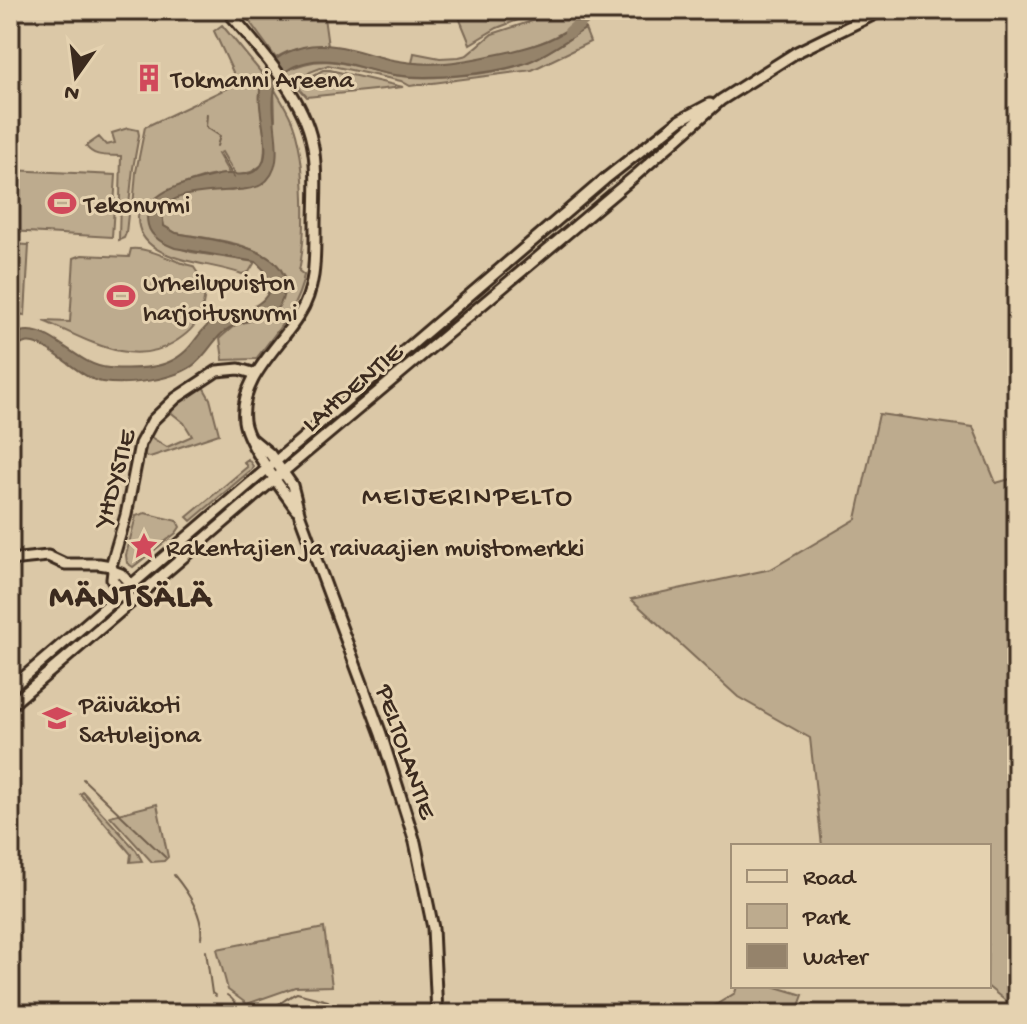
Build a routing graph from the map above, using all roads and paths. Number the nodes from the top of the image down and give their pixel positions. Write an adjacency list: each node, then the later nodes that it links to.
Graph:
1 (227, 10): 4 (main road)
2 (883, 10): 3 (main road, LAHDENTIE)
3 (721, 100): 5 (main road, LAHDENTIE); 6 (main road, LAHDENTIE)
4 (256, 374): 5 (main road); 10 (main road, YHDYSTIE)
5 (271, 464): 6 (main road, PELTOLANTIE); 7 (main road, PELTOLANTIE); 11 (main road, LAHDENTIE)
6 (284, 472): 7 (main road, LAHDENTIE); 8 (main road, PELTOLANTIE)
7 (275, 479): 8 (main road, PELTOLANTIE); 13 (main road, LAHDENTIE)
8 (298, 512): 17 (main road, PELTOLANTIE)
9 (10, 560): 10 (main road)
10 (112, 569): 11 (main road); 12 (main road)
11 (131, 585): 12 (main road, LAHDENTIE); 13 (main road)
12 (122, 593): 14 (main road); 15 (main road, LAHDENTIE)
13 (139, 595): 14 (main road, LAHDENTIE)
14 (130, 603): 16 (main road, LAHDENTIE)
15 (10, 689)
16 (10, 706)
17 (437, 1014)

